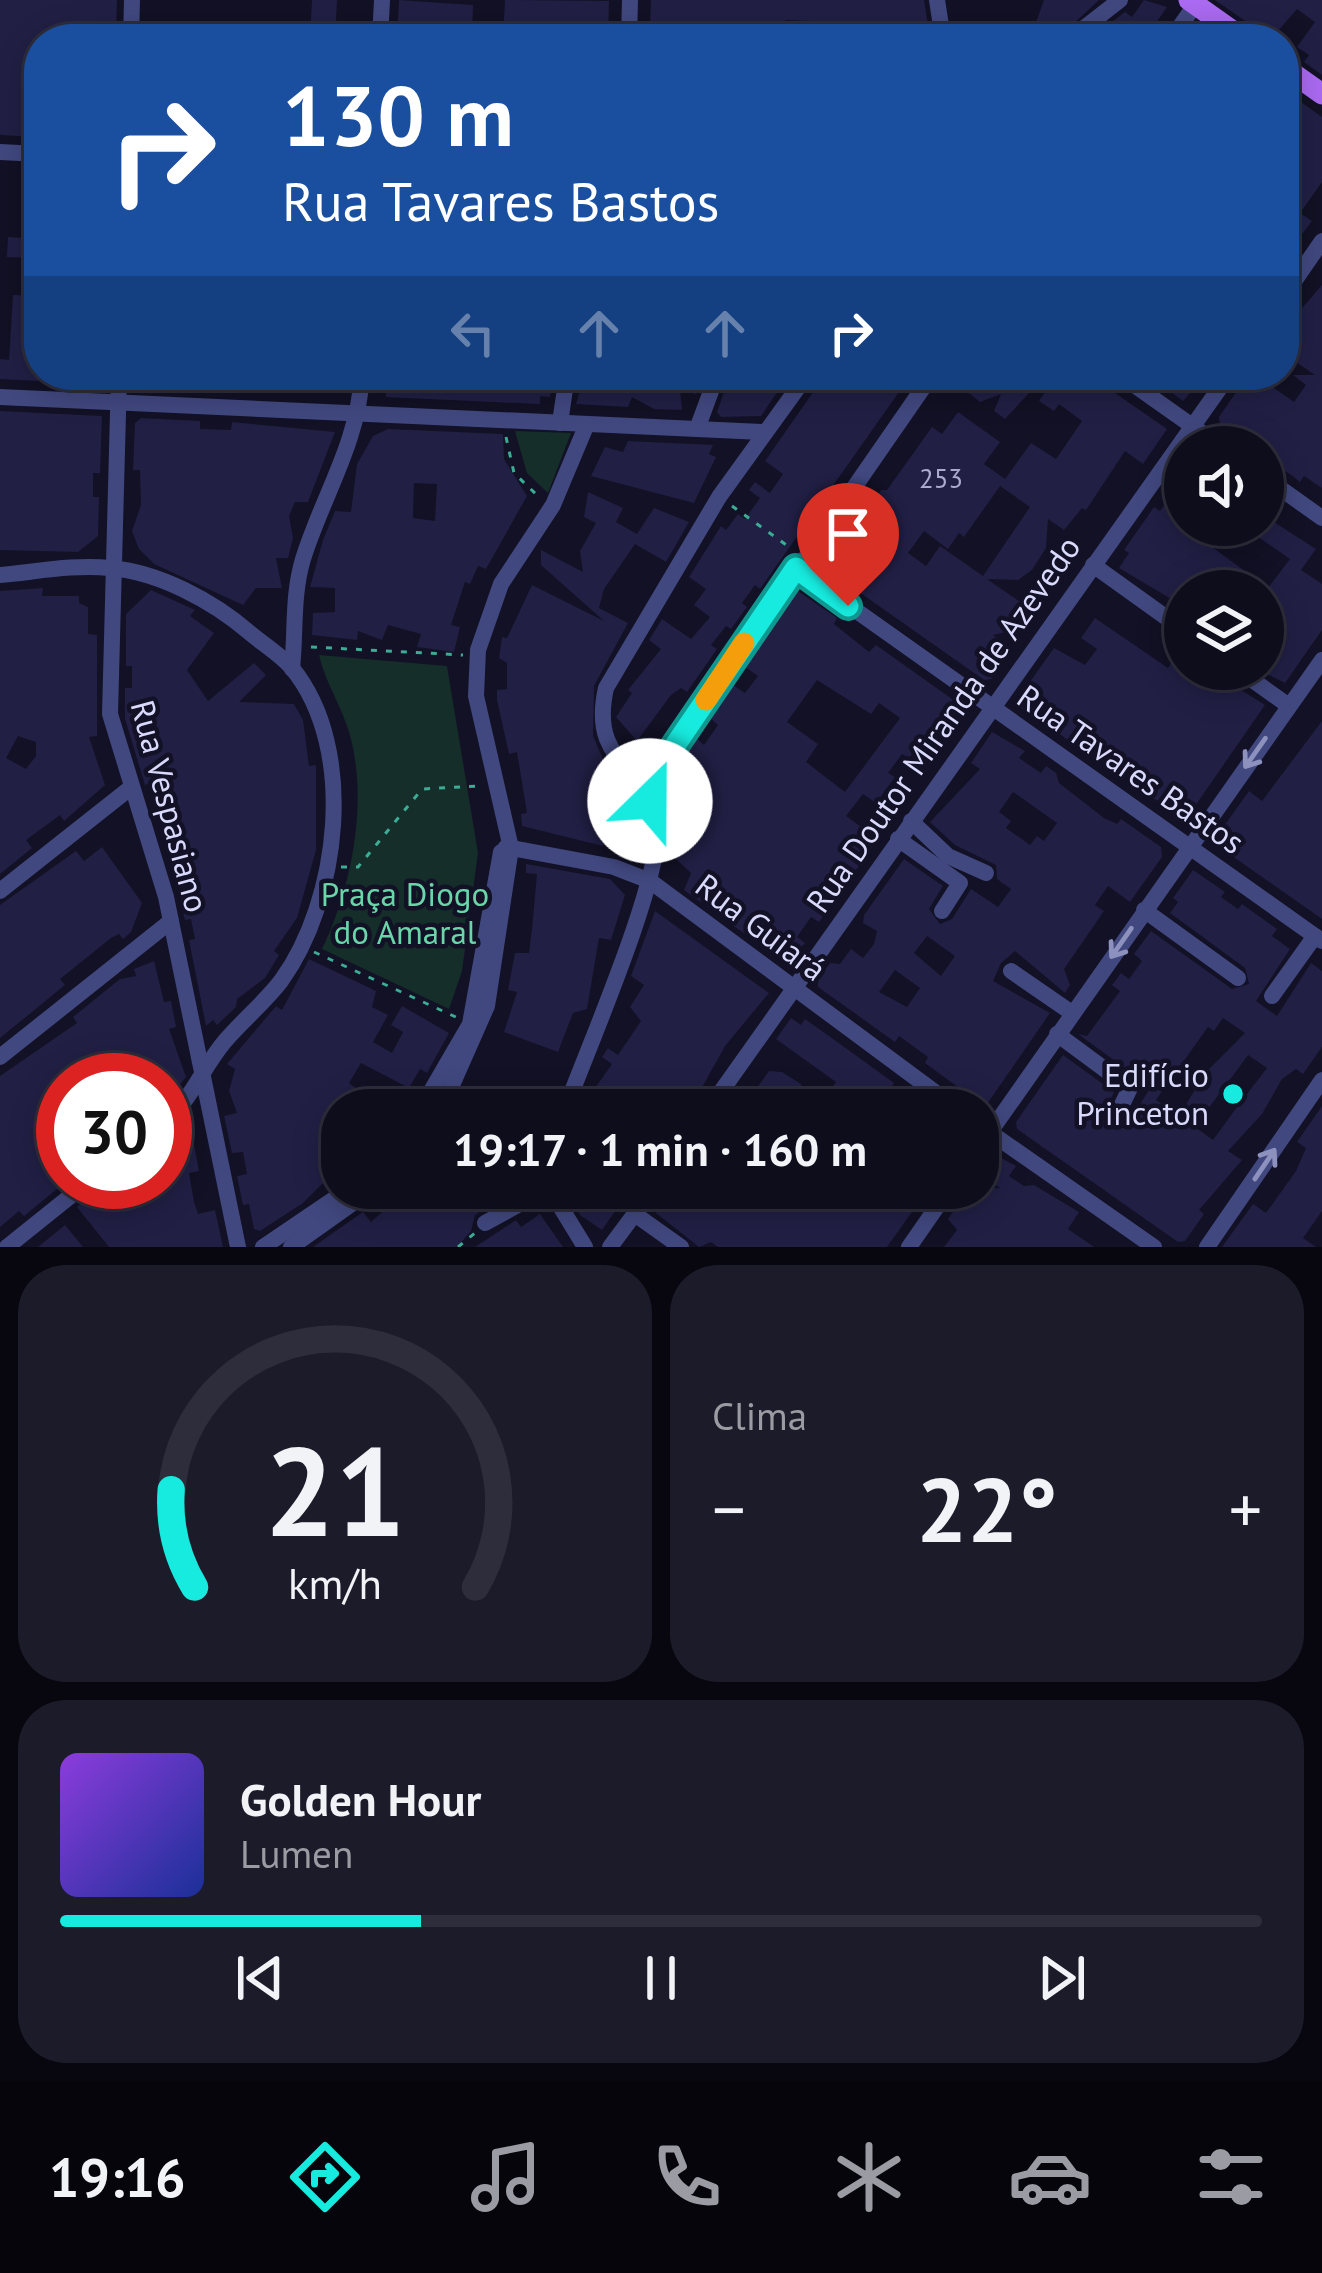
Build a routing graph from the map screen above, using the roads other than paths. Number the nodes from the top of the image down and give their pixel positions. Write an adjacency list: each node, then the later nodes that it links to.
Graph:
1 (1120, 0): 3 (street)
2 (1192, 2): 4 (main road)
3 (1089, 24)
4 (1223, 24)
5 (1322, 241): 6 (street)
6 (1299, 274)
7 (118, 390): 16 (street, Rua Vespasiano)
8 (361, 390): 17 (street)
9 (565, 390): 18 (street)
10 (712, 390): 22 (street)
11 (795, 390): 23 (street)
12 (921, 390): 27 (street)
13 (1141, 390): 20 (street)
14 (1219, 390): 21 (street, Rua Doutor Miranda de Azevedo)
15 (0, 397): 16 (street)
16 (118, 402): 17 (street); 29 (street, Rua Vespasiano)
17 (360, 413): 18 (street); 33 (street)
18 (560, 423): 19 (street)
19 (587, 424): 22 (street); 41 (street)
20 (1192, 426)
21 (1194, 426)
22 (698, 429): 23 (street)
23 (762, 432): 38 (street)
24 (1164, 467): 28 (street, Rua Doutor Miranda de Azevedo)
25 (1284, 491): 26 (street)
26 (1322, 518)
27 (800, 563): 36 (street, Rua Tavares Bastos); 38 (street)
28 (1093, 565): 31 (street); 36 (street, Rua Doutor Miranda de Azevedo)
29 (112, 568): 30 (street); 33 (street); 37 (street, Rua Vespasiano)
30 (0, 575)
31 (1164, 616)
32 (1322, 660): 35 (street)
33 (292, 669): 58 (street)
34 (1267, 690): 35 (street)
35 (1289, 706): 42 (street, one-way to 42)
36 (993, 708): 39 (street, Rua Doutor Miranda de Azevedo); 42 (street, Rua Tavares Bastos)
37 (129, 788): 45 (street); 48 (street, Rua Vespasiano)
38 (646, 788): 44 (street)
39 (911, 821): 40 (street, Rua Doutor Miranda de Azevedo); 43 (street)
40 (898, 839): 46 (street); 52 (street, Rua Doutor Miranda de Azevedo)
41 (507, 843): 44 (street, Rua Guiará); 59 (street); 60 (street)
42 (1189, 847): 47 (street); 49 (street, Rua Tavares Bastos)
43 (986, 873)
44 (650, 881): 52 (street, Rua Guiará); 61 (street)
45 (0, 891)
46 (942, 910)
47 (1144, 910): 51 (street); 54 (street, one-way to 54)
48 (170, 921): 56 (street); 58 (street, Rua Vespasiano)
49 (1319, 939): 53 (street, Rua Tavares Bastos)
50 (1011, 971): 54 (street)
51 (1238, 977)
52 (792, 989): 62 (street, Rua Doutor Miranda de Azevedo); 63 (street, Rua Guiará)
53 (1272, 997)
54 (1072, 1013): 55 (street)
55 (1057, 1034): 65 (street); 66 (street)
56 (0, 1058)
57 (1322, 1080): 86 (street, one-way to 57)
58 (202, 1081): 64 (street); 78 (street, Rua Vespasiano)
59 (432, 1089)
60 (450, 1089)
61 (573, 1089)
62 (723, 1089)
63 (930, 1089)
64 (192, 1092)
65 (999, 1109)
66 (1115, 1117)
67 (999, 1138): 85 (street)
68 (321, 1208): 79 (street)
69 (55, 1209): 77 (street)
70 (344, 1209): 80 (street)
71 (511, 1209): 76 (street)
72 (562, 1209): 81 (street)
73 (640, 1209): 75 (street)
74 (935, 1209): 84 (street)
75 (636, 1215): 82 (street); 83 (street)
76 (485, 1223)
77 (8, 1247)
78 (238, 1247)
79 (263, 1247)
80 (291, 1247)
81 (585, 1247)
82 (610, 1247)
83 (681, 1247)
84 (909, 1247)
85 (1154, 1247)
86 (1207, 1247)

